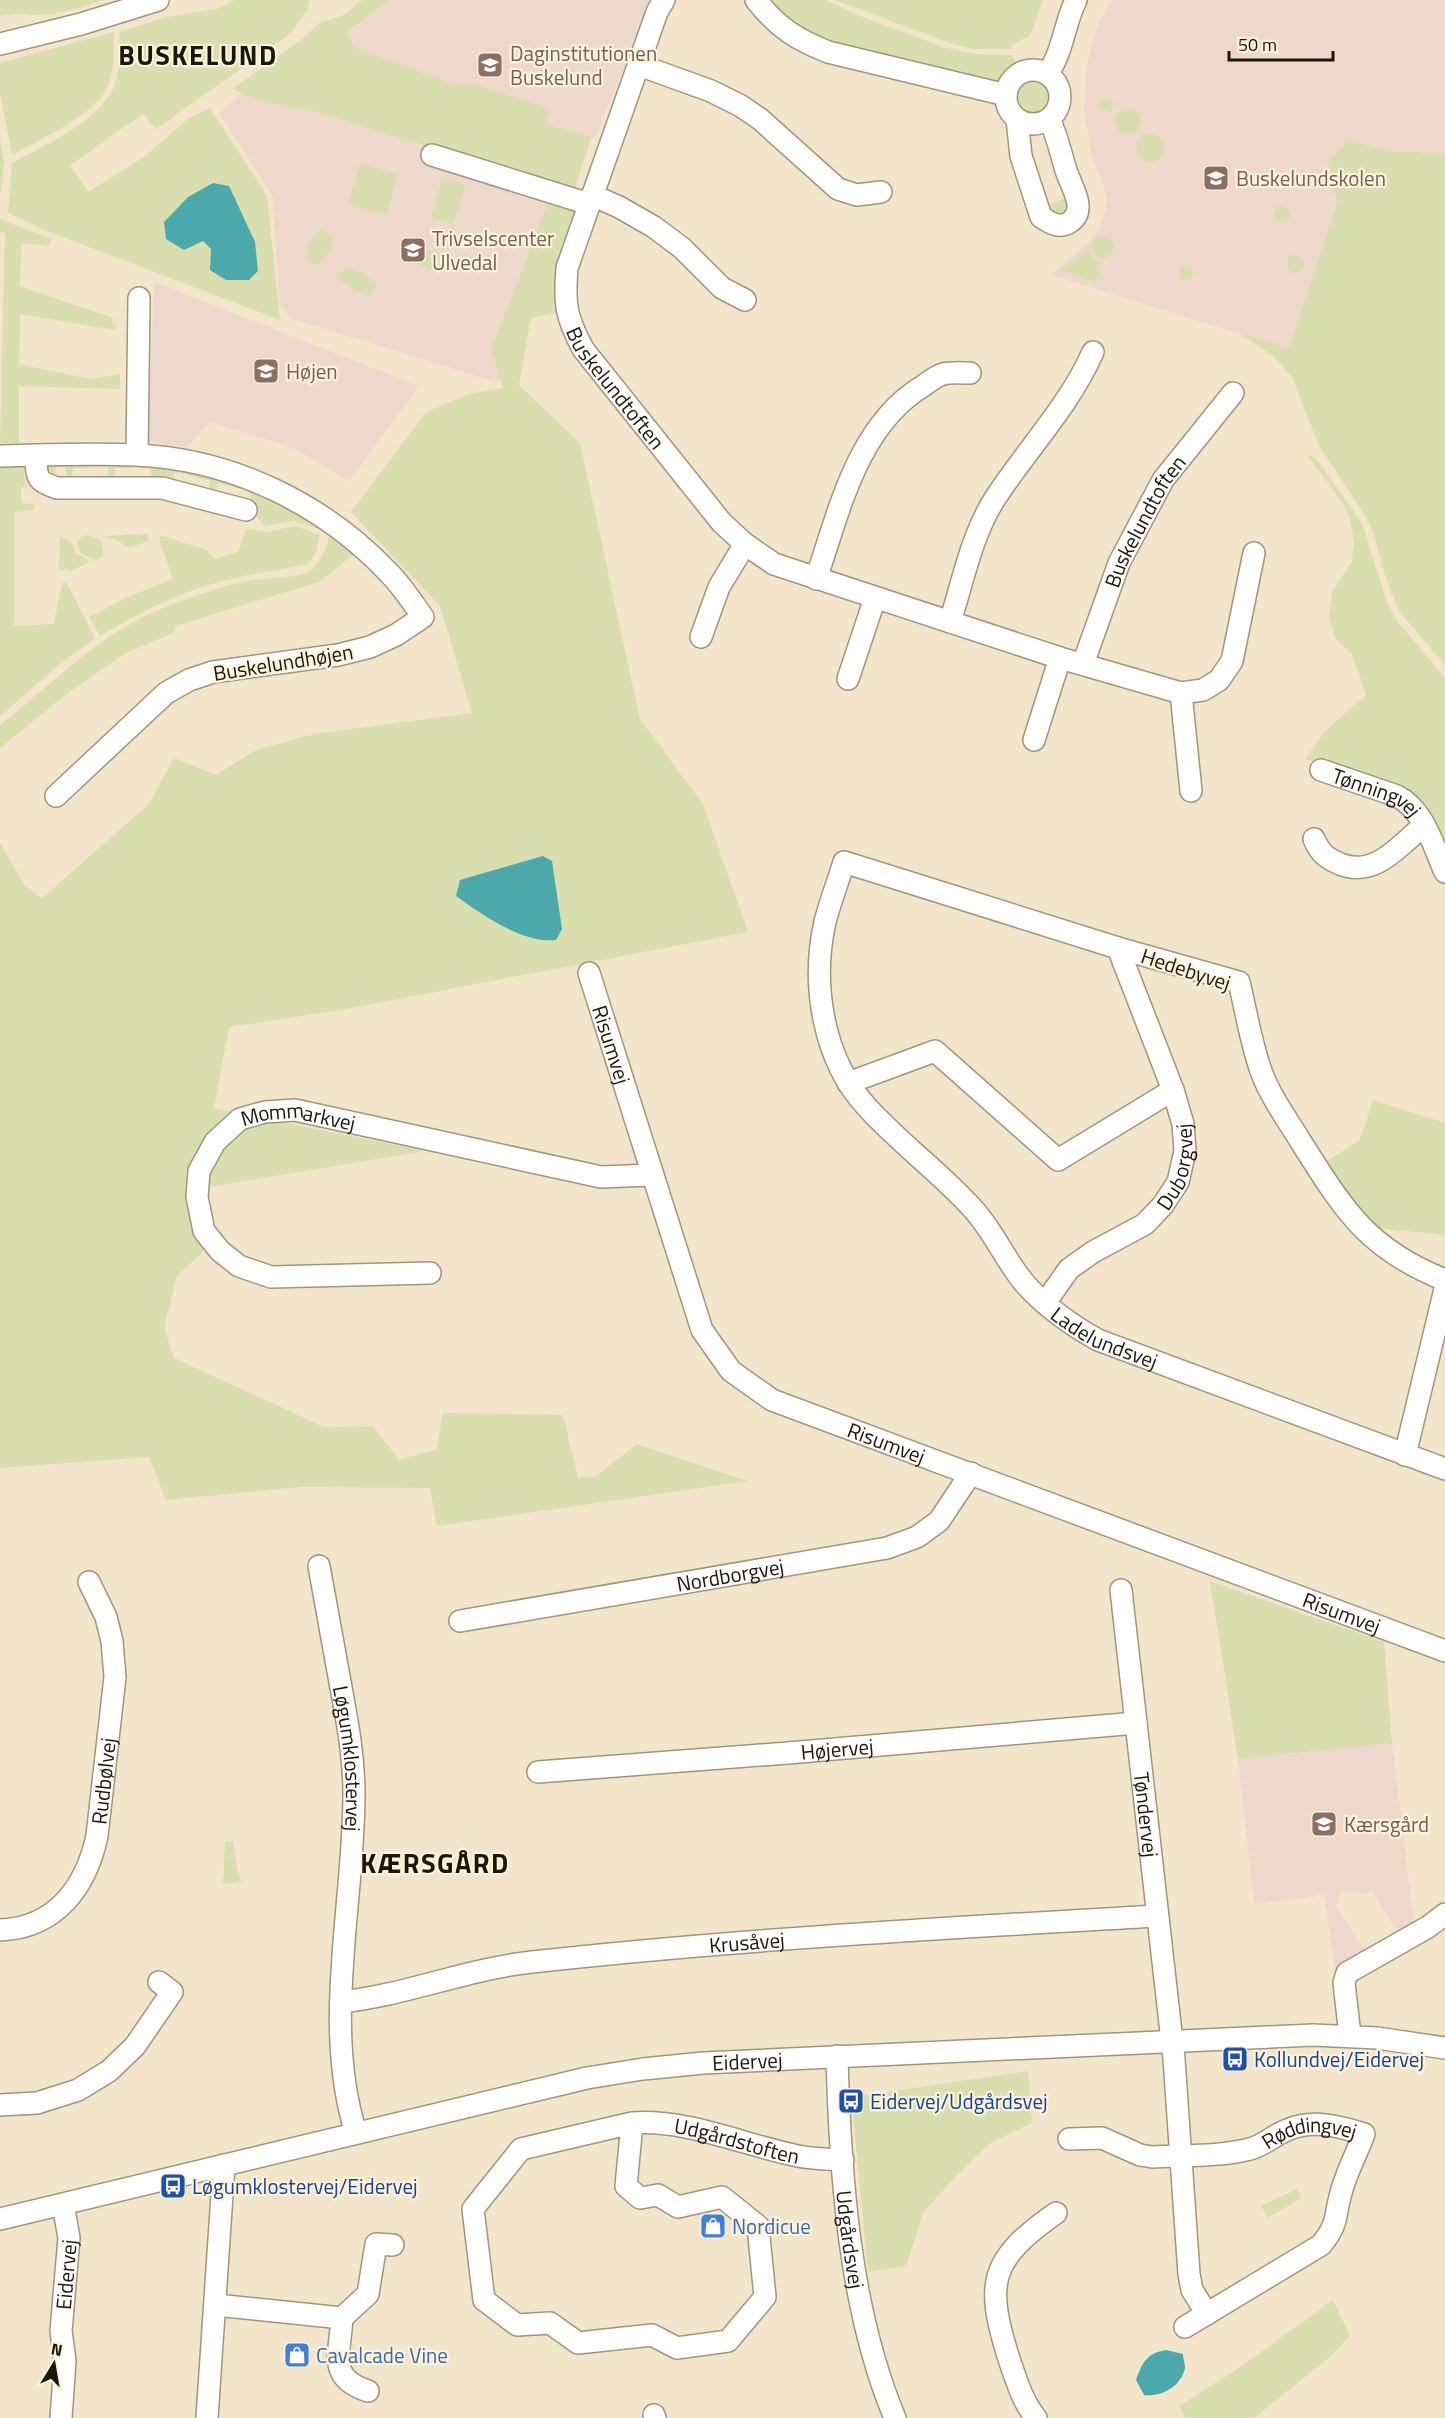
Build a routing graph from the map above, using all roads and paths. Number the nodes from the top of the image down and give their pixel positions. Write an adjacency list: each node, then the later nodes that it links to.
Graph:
1 (158, 0): 5 (street)
2 (664, 0): 7 (street, Buskelundtoften)
3 (756, 0): 9 (street)
4 (1076, 0): 8 (street)
5 (128, 4): 6 (street)
6 (0, 44)
7 (639, 65): 13 (street); 14 (street, Buskelundtoften)
8 (1047, 74): 9 (street); 11 (street)
9 (1006, 95): 10 (street)
10 (1017, 119): 11 (street); 11 (street)
11 (1050, 119)
12 (432, 155): 14 (street)
13 (881, 192)
14 (590, 200): 16 (street); 24 (street, Buskelundtoften)
15 (139, 298): 20 (street)
16 (745, 300)
17 (1093, 352): 28 (street)
18 (970, 373): 26 (street)
19 (1233, 393): 31 (street, Buskelundtoften)
20 (137, 455): 22 (street, Buskelundhøjen); 37 (street, Buskelundhøjen)
21 (0, 456): 22 (street, Buskelundhøjen)
22 (36, 456): 23 (street)
23 (246, 510)
24 (745, 544): 26 (street, Buskelundtoften); 29 (street)
25 (1254, 553): 33 (street)
26 (816, 579): 27 (street, Buskelundtoften)
27 (875, 598): 28 (street, Buskelundtoften); 32 (street)
28 (950, 622): 30 (street, Buskelundtoften)
29 (701, 637)
30 (1060, 658): 31 (street, Buskelundtoften); 34 (street)
31 (1083, 664): 33 (street, Buskelundtoften)
32 (848, 679)
33 (1181, 693): 36 (street)
34 (1034, 740)
35 (1321, 770): 38 (street, Tønningvej)
36 (1191, 791)
37 (56, 796)
38 (1424, 825): 39 (street, Tønningvej); 41 (street, Tønningvej)
39 (1314, 839)
40 (844, 862): 42 (street, Hedebyvej); 44 (street, Ladelundsvej)
41 (1445, 872)
42 (1118, 948): 45 (street, Duborgvej); 48 (street, Hedebyvej)
43 (589, 974): 46 (street, Risumvej)
44 (848, 1083): 45 (street); 50 (street, Ladelundsvej)
45 (1173, 1090): 50 (street, Duborgvej)
46 (651, 1174): 47 (street, Mommarkvej); 53 (street, Risumvej)
47 (430, 1273)
48 (1445, 1281)
49 (1445, 1289): 51 (street)
50 (1045, 1303): 51 (street, Ladelundsvej)
51 (1405, 1455): 52 (street, Ladelundsvej)
52 (1445, 1469)
53 (971, 1473): 57 (street, Nordborgvej); 58 (street, Risumvej)
54 (319, 1566): 65 (street, Løgumklostervej)
55 (89, 1582): 63 (street, Rudbølvej)
56 (1121, 1590): 59 (street, Tøndervej)
57 (460, 1621)
58 (1445, 1651)
59 (1136, 1723): 60 (street, Højervej); 62 (street, Tøndervej)
60 (538, 1772)
61 (1445, 1914): 66 (street)
62 (1157, 1916): 65 (street, Krusåvej); 67 (street, Tøndervej)
63 (0, 1930)
64 (159, 1982): 70 (street)
65 (341, 2002): 72 (street, Løgumklostervej)
66 (1350, 2036): 67 (street, Eidervej); 68 (street, Eidervej)
67 (1171, 2040): 69 (street, Eidervej); 74 (street)
68 (1445, 2048)
69 (837, 2056): 72 (street, Eidervej); 75 (street, Udgårdsvej)
70 (0, 2105)
71 (632, 2122): 71 (street, Udgårdstoften); 75 (street, Udgårdstoften)
72 (356, 2133): 76 (street, Eidervej)
73 (1069, 2139): 74 (street, Røddingvej)
74 (1182, 2155): 82 (street); 82 (street, Røddingvej)
75 (843, 2160): 89 (street, Udgårdsvej)
76 (224, 2165): 77 (street, Eidervej); 81 (street)
77 (63, 2204): 79 (street, Eidervej); 87 (street, Eidervej)
78 (1056, 2213): 86 (street)
79 (0, 2219)
80 (393, 2246): 83 (street)
81 (216, 2305): 83 (street); 88 (street)
82 (1207, 2314): 84 (street, Røddingvej)
83 (342, 2318): 85 (street)
84 (1185, 2327)
85 (368, 2391)
86 (1028, 2416)
87 (61, 2418)
88 (207, 2418)
89 (895, 2418)

